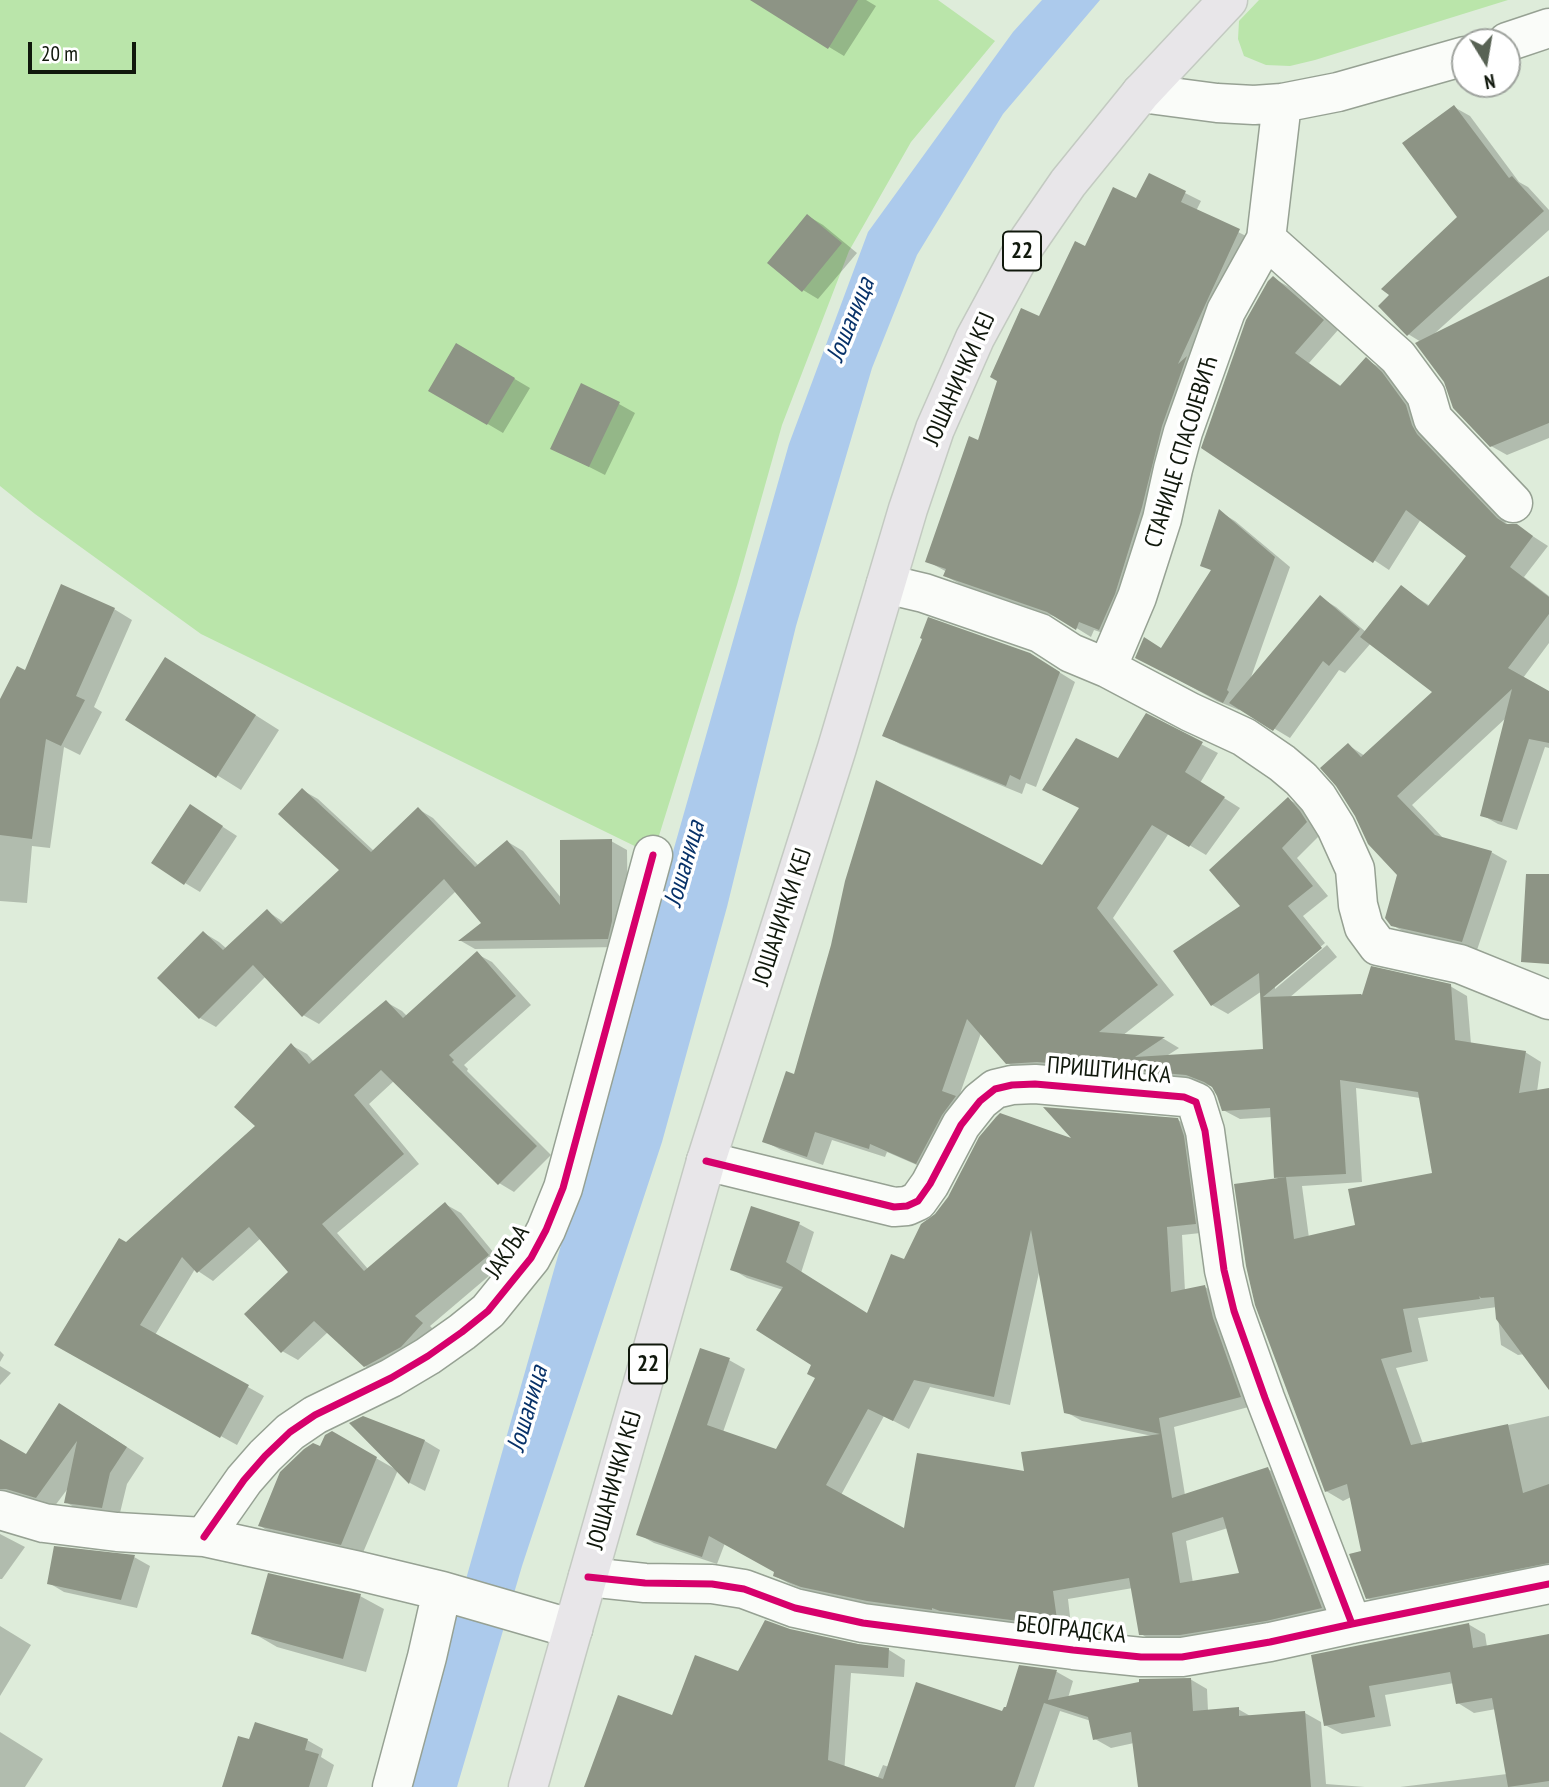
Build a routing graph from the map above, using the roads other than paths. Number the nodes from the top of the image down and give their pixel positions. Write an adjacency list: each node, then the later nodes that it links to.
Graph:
1 (1228, 0): 5 (main road, ЈОШАНИЧКИ КЕЈ / 22)
2 (1549, 28): 3 (street)
3 (1521, 37)
4 (1451, 60): 6 (street)
5 (1141, 93): 6 (street); 9 (main road, ЈОШАНИЧКИ КЕЈ / 22)
6 (1282, 103): 7 (street, СТАНИЦЕ СПАСОЈЕВИЋ)
7 (1266, 239): 8 (street); 10 (street, СТАНИЦЕ СПАСОЈЕВИЋ)
8 (1513, 503)
9 (886, 584): 10 (street); 13 (main road, ЈОШАНИЧКИ КЕЈ / 22)
10 (1107, 668): 12 (street)
11 (653, 855): 15 (street, ЈАКЉА)
12 (1549, 1000)
13 (706, 1161): 16 (main road, ЈОШАНИЧКИ КЕЈ / 22); 20 (street, ПРИШТИНСКА)
14 (0, 1510): 15 (street)
15 (204, 1538): 18 (street)
16 (588, 1577): 19 (main road, ЈОШАНИЧКИ КЕЈ / 22); 20 (street, БЕОГРАДСКА)
17 (1549, 1584): 20 (street, БЕОГРАДСКА)
18 (448, 1593): 19 (street); 21 (street)
19 (556, 1624): 22 (main road, ЈОШАНИЧКИ КЕЈ / 22)
20 (1352, 1624)
21 (392, 1787)
22 (528, 1787)

